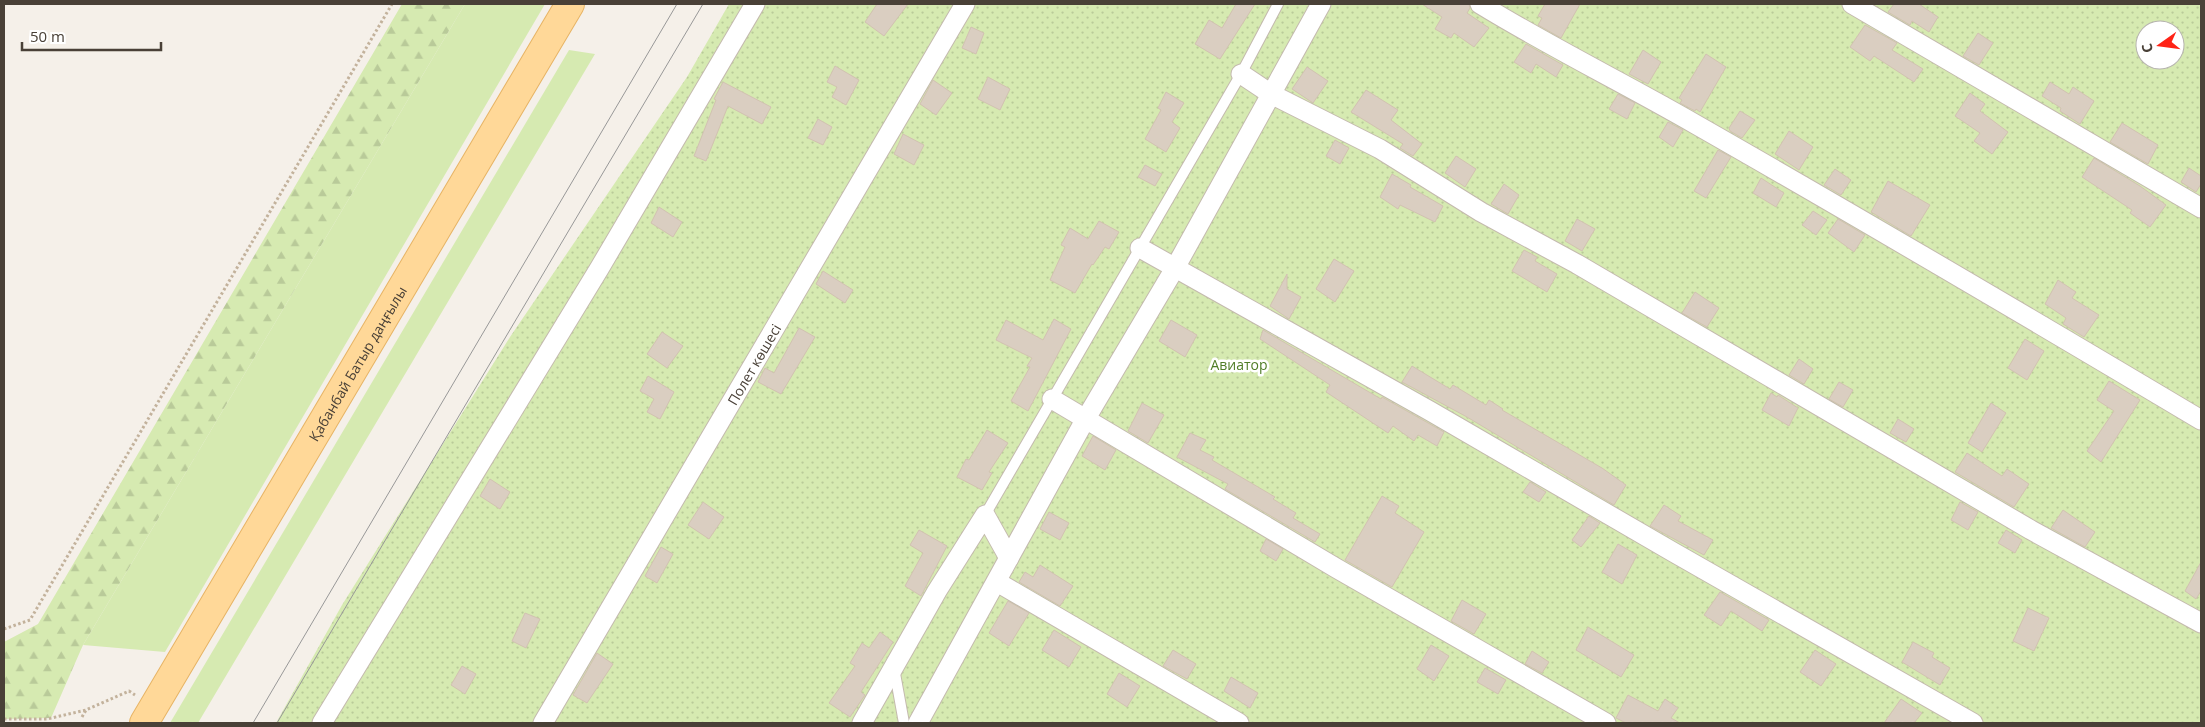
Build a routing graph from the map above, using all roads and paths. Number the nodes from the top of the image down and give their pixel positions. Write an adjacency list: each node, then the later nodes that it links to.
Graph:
1 (392, 4): 21 (path)
2 (570, 4): 27 (main road, Қабанбай Батыр даңғылы)
3 (755, 4): 28 (street)
4 (965, 4): 29 (street, Полет көшесі)
5 (1278, 4): 9 (lane)
6 (1321, 4): 10 (street)
7 (1480, 4): 16 (street)
8 (1852, 4): 11 (street)
9 (1241, 74): 10 (street); 12 (lane)
10 (1272, 94): 13 (street); 20 (street)
11 (2201, 208)
12 (1140, 248): 13 (street); 14 (lane)
13 (1175, 268): 15 (street); 35 (street)
14 (1052, 399): 15 (street); 17 (lane)
15 (1085, 420): 18 (street); 34 (street)
16 (2201, 420)
17 (985, 515): 18 (street); 22 (street)
18 (1009, 558): 19 (street)
19 (996, 582): 32 (street); 33 (street)
20 (2201, 622)
21 (4, 629)
22 (894, 667): 30 (street); 31 (lane)
23 (138, 697): 24 (path)
24 (86, 710): 25 (path); 26 (path)
25 (82, 717)
26 (4, 719)
27 (144, 723)
28 (322, 723)
29 (542, 723)
30 (862, 723)
31 (904, 723)
32 (918, 723)
33 (1239, 723)
34 (1606, 723)
35 (1974, 723)

